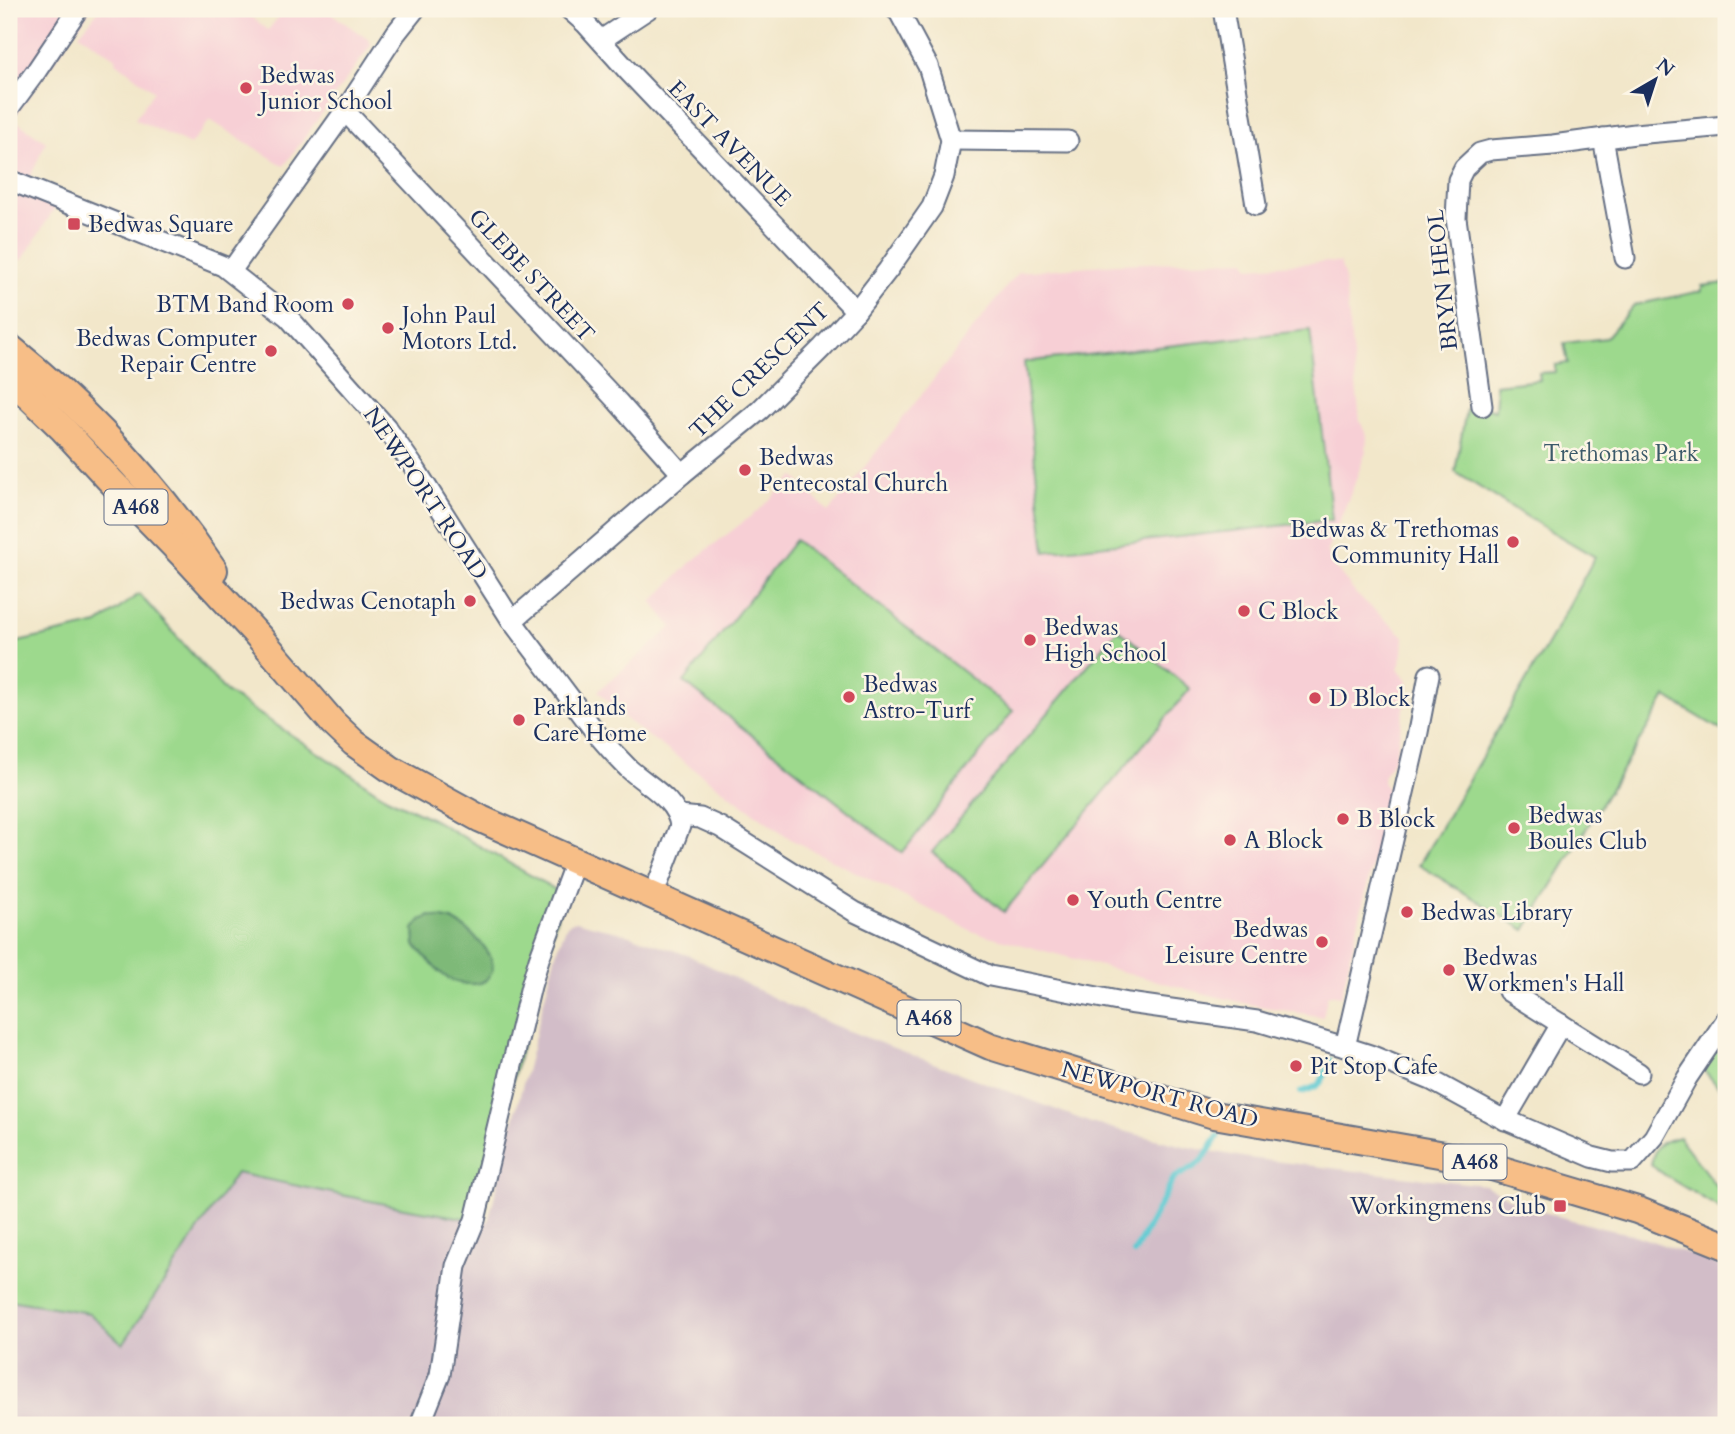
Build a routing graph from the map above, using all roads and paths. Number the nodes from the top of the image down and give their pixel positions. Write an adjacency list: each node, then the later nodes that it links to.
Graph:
1 (78, 9): 8 (street)
2 (415, 9): 9 (street)
3 (569, 9): 7 (street, EAST AVENUE)
4 (648, 9): 7 (street)
5 (1223, 9): 15 (street)
6 (898, 10): 12 (street, THE CRESCENT)
7 (601, 40): 18 (street, EAST AVENUE)
8 (9, 108)
9 (345, 111): 17 (street); 22 (street, GLEBE STREET)
10 (1726, 125): 11 (street, BRYN HEOL)
11 (1603, 138): 16 (street); 21 (street, BRYN HEOL)
12 (951, 140): 13 (street); 18 (street, THE CRESCENT)
13 (1068, 141)
14 (9, 180): 17 (street, NEWPORT ROAD)
15 (1256, 205)
16 (1625, 258)
17 (231, 271): 23 (street, NEWPORT ROAD)
18 (856, 311): 22 (street, THE CRESCENT)
19 (9, 347): 24 (main road, NEWPORT ROAD)
20 (9, 379): 24 (main road, NEWPORT ROAD / A468)
21 (1482, 406)
22 (682, 474): 23 (street, THE CRESCENT)
23 (512, 621): 26 (street, NEWPORT ROAD)
24 (260, 638): 27 (main road, NEWPORT ROAD / A468)
25 (1429, 675): 32 (street)
26 (678, 816): 28 (street); 32 (street)
27 (575, 862): 28 (main road, NEWPORT ROAD / A468); 36 (street)
28 (653, 896): 35 (main road, NEWPORT ROAD / A468)
29 (1508, 991): 31 (street)
30 (1726, 1020): 34 (street)
31 (1561, 1024): 33 (street); 34 (street)
32 (1345, 1047): 34 (street)
33 (1639, 1073)
34 (1505, 1120)
35 (1726, 1246)
36 (421, 1425)

